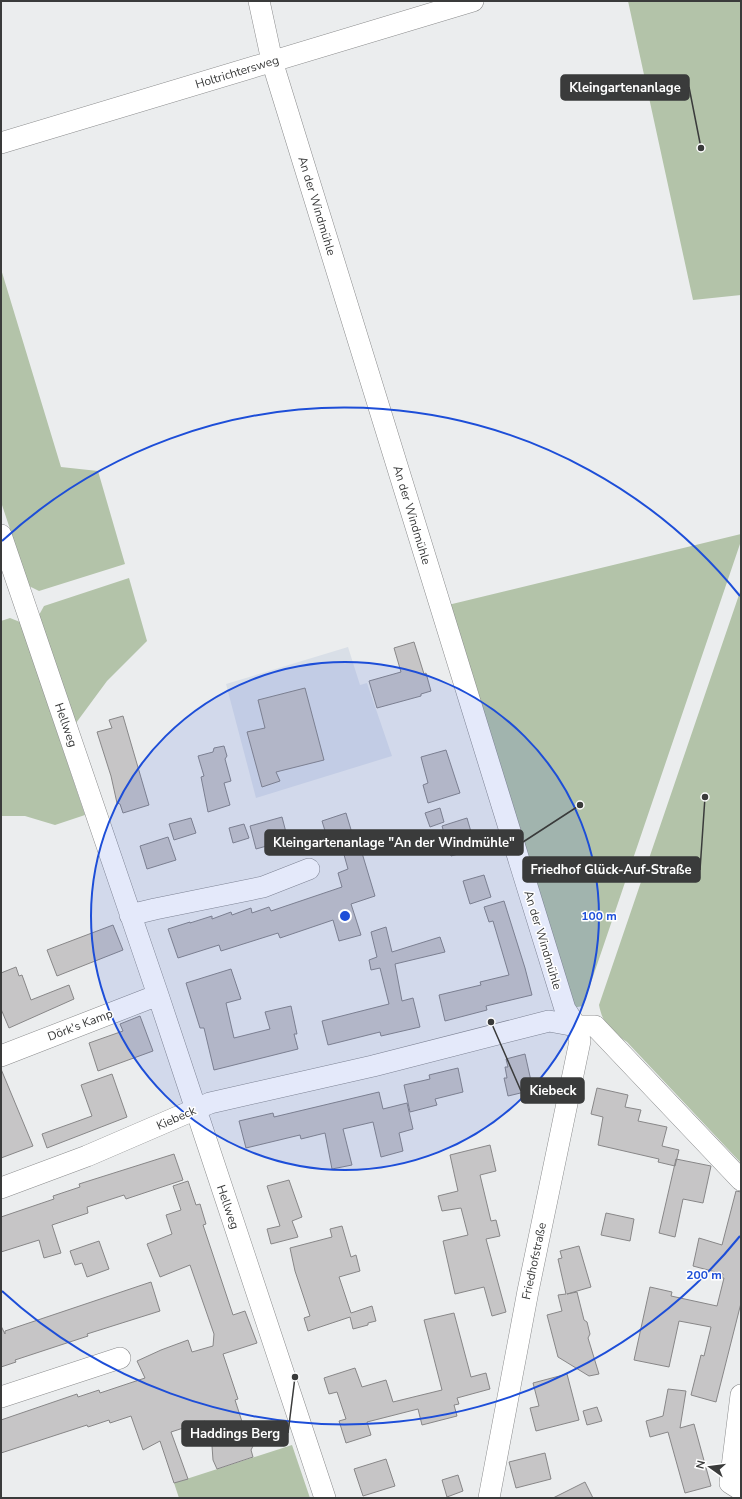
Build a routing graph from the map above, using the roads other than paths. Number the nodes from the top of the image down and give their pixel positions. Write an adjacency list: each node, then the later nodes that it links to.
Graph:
1 (259, 1): 3 (street, An der Windmühle)
2 (473, 1): 3 (street, Holtrichtersweg)
3 (272, 61): 4 (street, Holtrichtersweg); 9 (street, An der Windmühle)
4 (1, 143)
5 (1, 535): 7 (street, Hellweg)
6 (309, 869): 7 (street)
7 (130, 915): 8 (street, Hellweg)
8 (158, 995): 10 (street, Dörk's Kamp); 11 (street, Hellweg)
9 (576, 1026): 11 (street, Kiebeck); 12 (street, Kiebeck); 19 (street, Friedhofstraße)
10 (1, 1056)
11 (195, 1109): 13 (street, Kiebeck); 18 (street, Hellweg)
12 (741, 1180)
13 (1, 1188)
14 (120, 1358): 16 (street)
15 (741, 1395): 17 (street)
16 (1, 1397)
17 (741, 1490)
18 (326, 1498)
19 (489, 1498)

